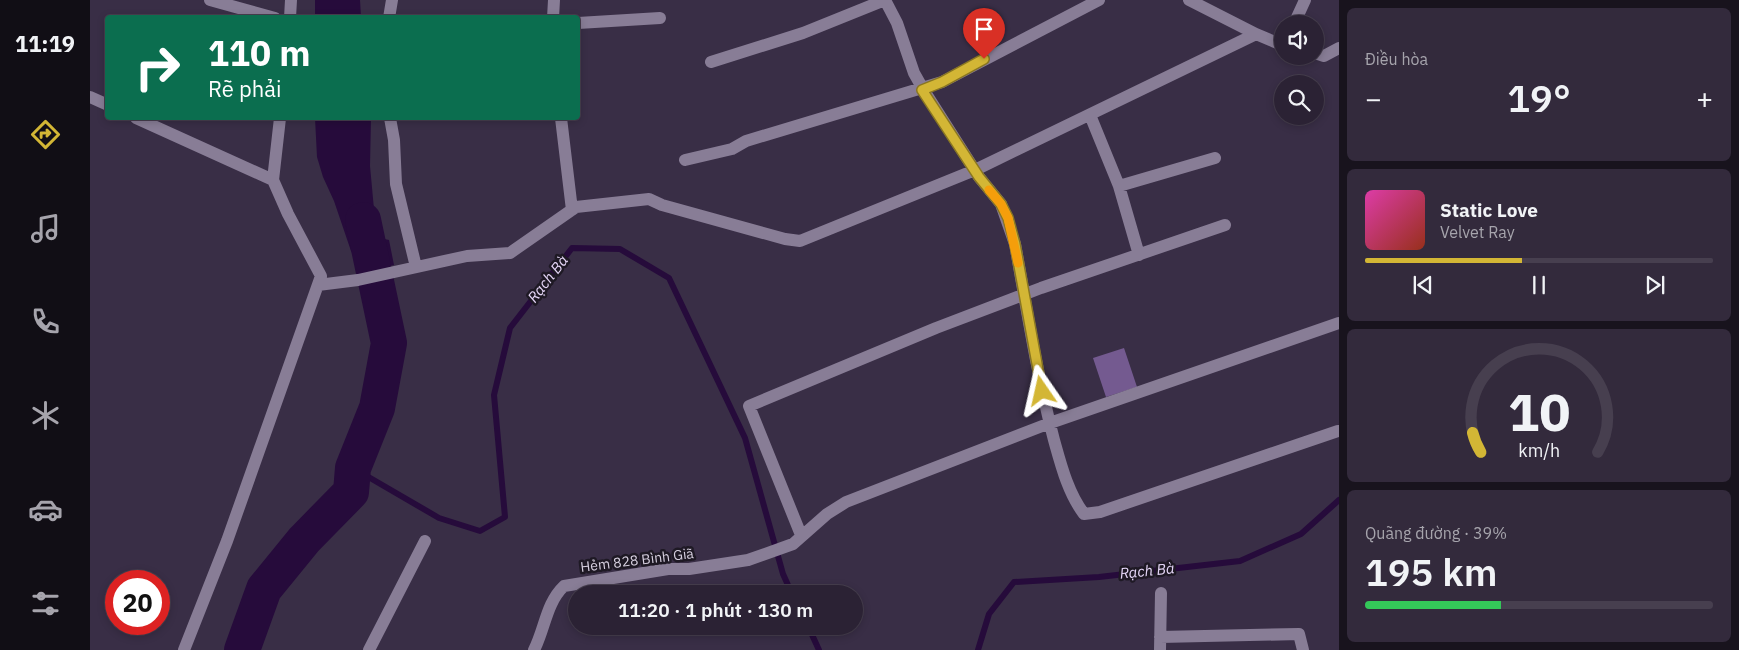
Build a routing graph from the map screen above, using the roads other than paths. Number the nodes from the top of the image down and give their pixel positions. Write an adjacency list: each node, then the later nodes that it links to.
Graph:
1 (210, 0): 9 (street)
2 (291, 0): 10 (street)
3 (392, 0): 11 (street)
4 (554, 0): 12 (street)
5 (885, 0): 20 (street); 21 (street)
6 (1099, 0): 21 (street)
7 (1305, 0): 13 (street)
8 (1192, 1): 16 (street)
9 (264, 15)
10 (290, 15)
11 (390, 15)
12 (553, 15)
13 (1298, 15)
14 (660, 18): 15 (street)
15 (580, 23)
16 (1256, 34): 17 (street); 24 (street)
17 (1274, 41)
18 (1339, 48): 19 (street)
19 (1324, 56)
20 (711, 62)
21 (922, 90): 30 (street); 31 (street)
22 (90, 97): 23 (street)
23 (105, 103)
24 (1090, 115): 31 (street); 33 (street)
25 (140, 120): 32 (street)
26 (280, 120): 32 (street)
27 (390, 120): 37 (street)
28 (561, 120): 34 (street)
29 (1215, 158): 33 (street)
30 (685, 160)
31 (975, 170): 34 (street); 39 (street)
32 (274, 180): 38 (street)
33 (1119, 186): 36 (street)
34 (572, 210): 37 (street)
35 (1225, 226): 36 (street)
36 (1139, 255): 39 (street)
37 (416, 267): 38 (street)
38 (318, 285): 47 (street)
39 (1024, 295): 41 (street); 43 (street)
40 (1339, 323): 41 (street, Hẻm 828 Bình Giã)
41 (1050, 423): 42 (street); 43 (street, Hẻm 828 Bình Giã)
42 (1338, 431)
43 (797, 540): 49 (street, Hẻm 828 Bình Giã)
44 (426, 541): 48 (street)
45 (1160, 593): 46 (street)
46 (1160, 637): 50 (street); 51 (street)
47 (184, 650)
48 (369, 650)
49 (534, 650)
50 (1160, 650)
51 (1303, 650)

